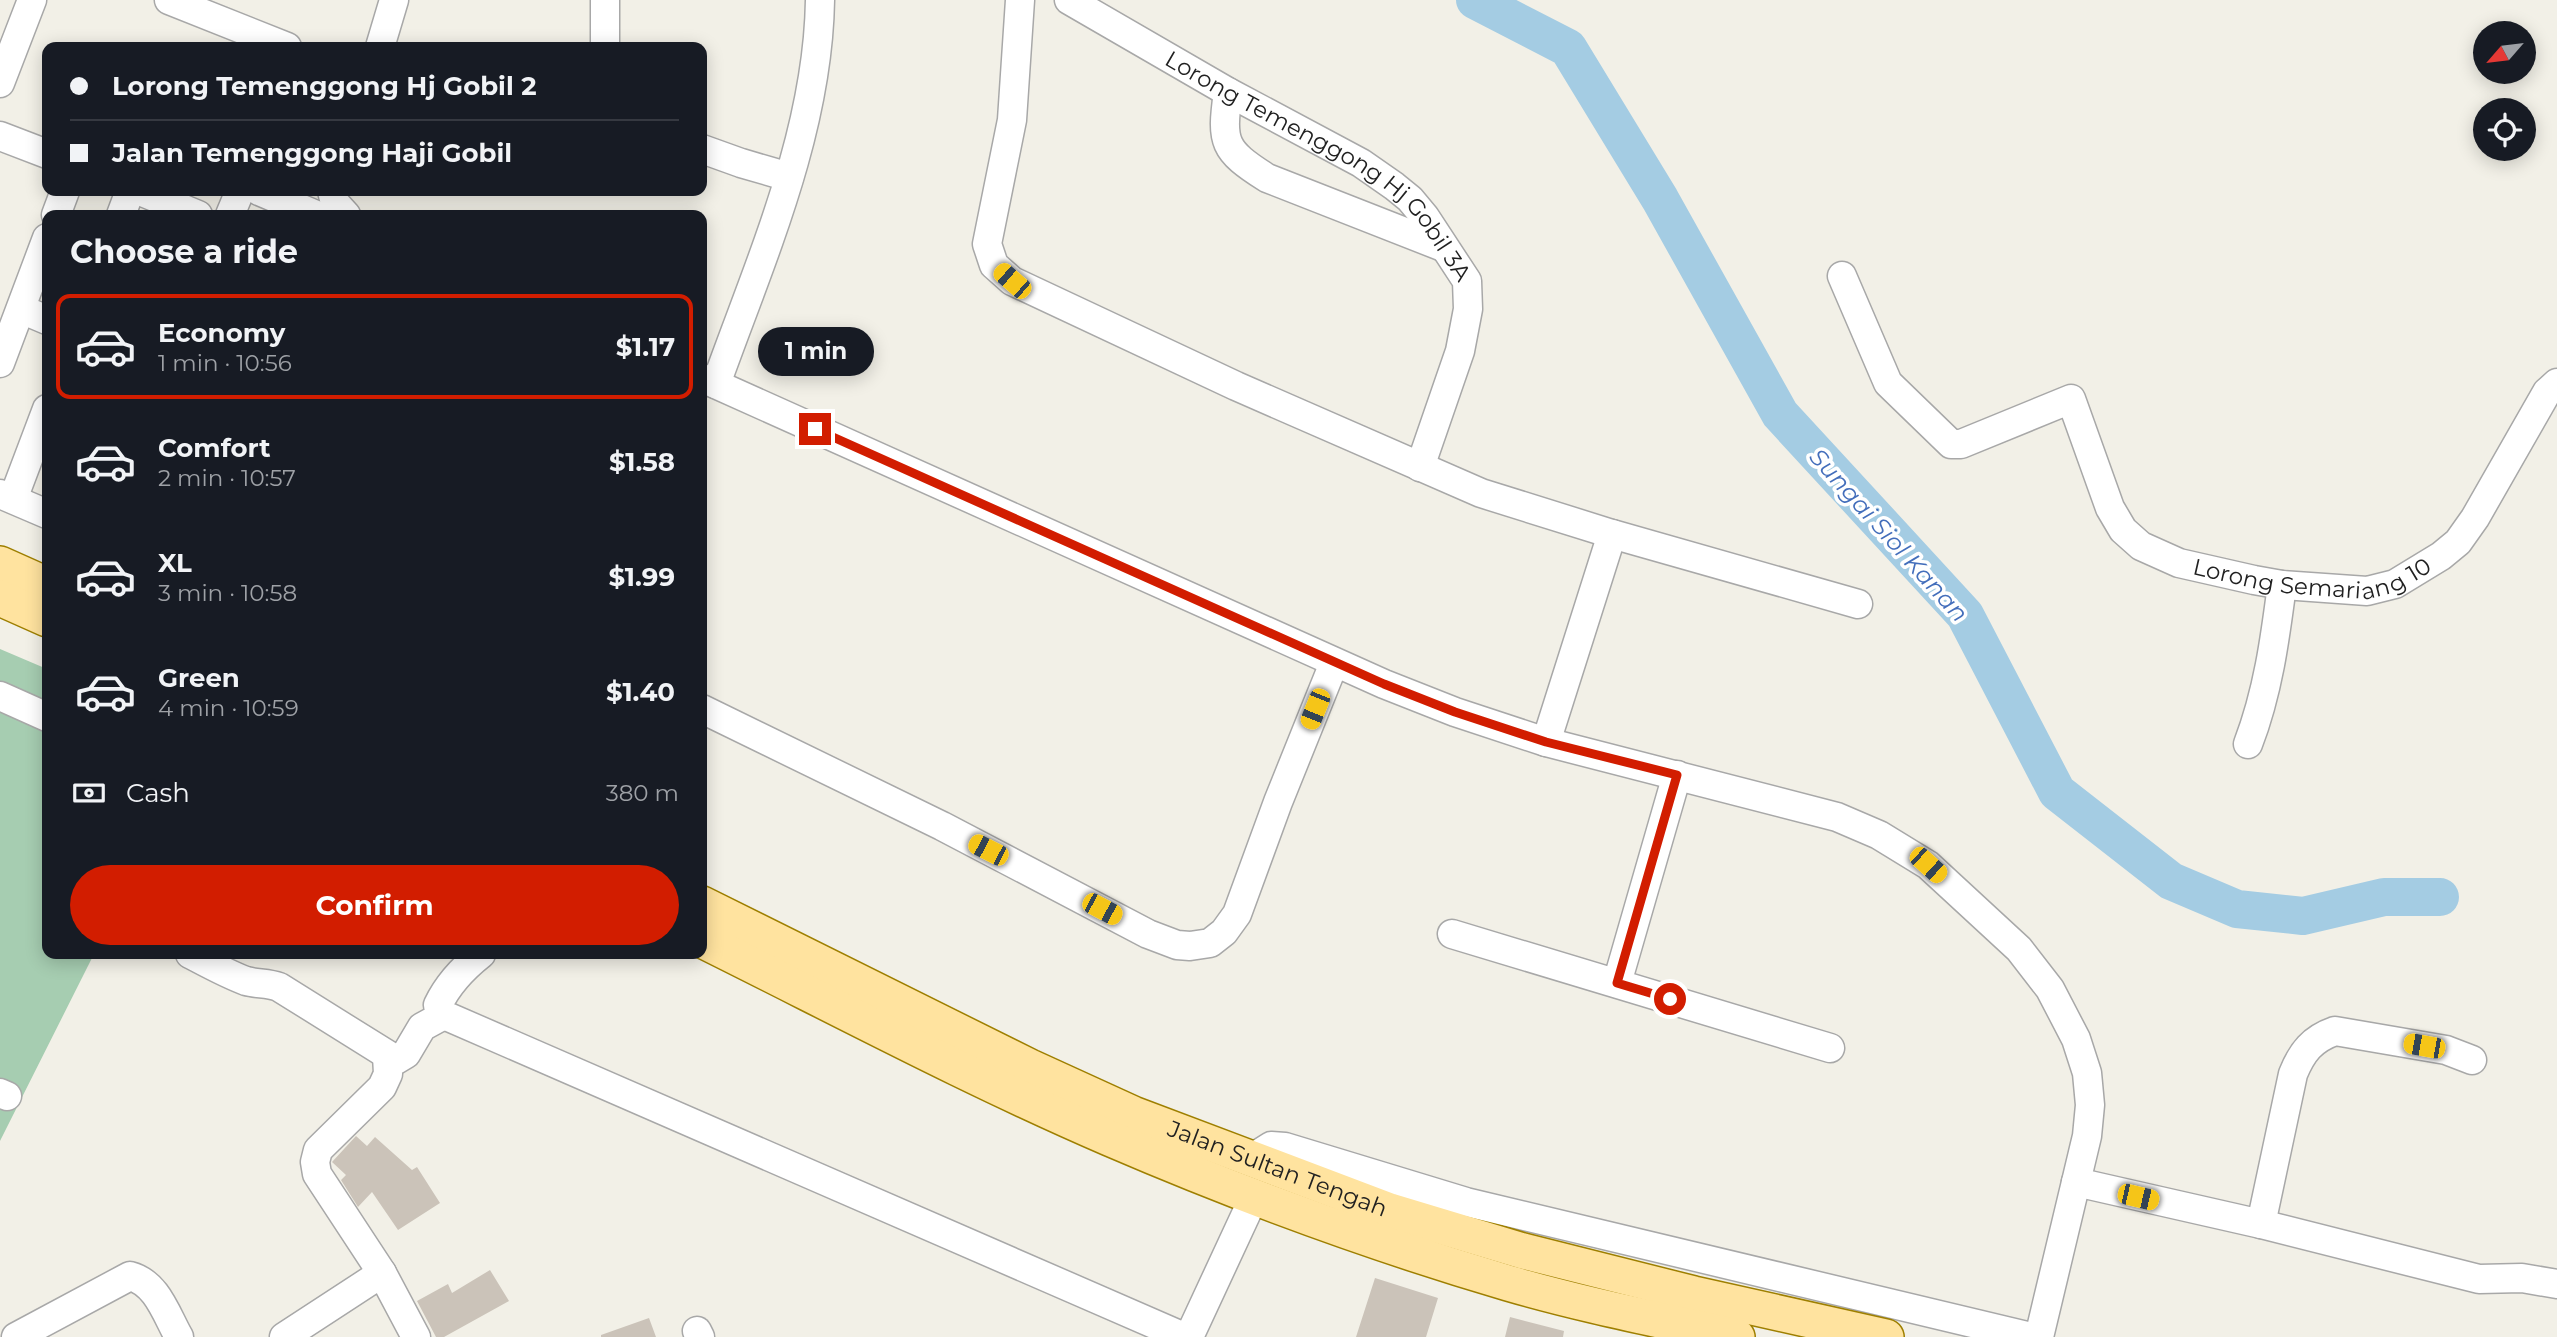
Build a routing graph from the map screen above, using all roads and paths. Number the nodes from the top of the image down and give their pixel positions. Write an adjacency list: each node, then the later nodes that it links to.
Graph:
1 (32, 0): 11 (street)
2 (169, 0): 8 (street)
3 (394, 0): 9 (street)
4 (605, 0): 10 (street)
5 (820, 0): 16 (street)
6 (1020, 0): 30 (street)
7 (1069, 0): 12 (street, Lorong Temenggong Hj Gobil 3A)
8 (275, 42)
9 (381, 42)
10 (605, 42)
11 (2, 72)
12 (1228, 92): 21 (street, Lorong Temenggong Hj Gobil 3A); 21 (street)
13 (0, 136): 15 (street)
14 (707, 151): 16 (street)
15 (42, 152)
16 (789, 177): 27 (street)
17 (153, 196): 19 (street)
18 (271, 196): 20 (street)
19 (186, 210)
20 (304, 210)
21 (1443, 247): 30 (street, Lorong Temenggong Hj Gobil 3A)
22 (42, 252): 24 (street)
23 (1842, 276): 36 (street, Lorong Semariang 10)
24 (21, 309): 25 (street); 26 (street)
25 (42, 318)
26 (0, 363)
27 (709, 381): 40 (street)
28 (2557, 383): 36 (street, Lorong Semariang 10)
29 (42, 420): 31 (street)
30 (1420, 467): 33 (street)
31 (6, 497): 32 (street)
32 (42, 512)
33 (1612, 534): 38 (street); 44 (street)
34 (0, 565): 35 (main road)
35 (42, 583)
36 (2282, 585): 45 (street)
37 (0, 598): 39 (main road)
38 (1858, 604)
39 (42, 617)
40 (1334, 663): 42 (street); 44 (street)
41 (0, 696): 43 (street)
42 (707, 711)
43 (42, 715)
44 (1546, 742): 46 (street)
45 (2248, 744)
46 (1677, 775): 52 (street); 58 (street)
47 (707, 906): 57 (main road, Jalan Sultan Tengah)
48 (1452, 934): 52 (street)
49 (707, 942): 59 (main road, Jalan Sultan Tengah)
50 (199, 959): 55 (street)
51 (475, 959): 53 (street)
52 (1617, 983): 54 (street)
53 (444, 1016): 55 (street); 67 (street)
54 (1829, 1048)
55 (387, 1055): 61 (street)
56 (2472, 1060): 60 (street)
57 (1252, 1158): 70 (main road, Jalan Sultan Tengah); 71 (street)
58 (2076, 1182): 60 (street); 72 (street)
59 (1254, 1197): 68 (street); 69 (main road, Jalan Sultan Tengah)
60 (2261, 1224): 62 (street)
61 (382, 1273): 65 (street); 66 (street)
62 (2557, 1284)
63 (16, 1337): 64 (street)
64 (179, 1337)
65 (284, 1337)
66 (416, 1337)
67 (1184, 1337)
68 (1189, 1337)
69 (1737, 1337)
70 (1886, 1337)
71 (2032, 1337)
72 (2039, 1337)

